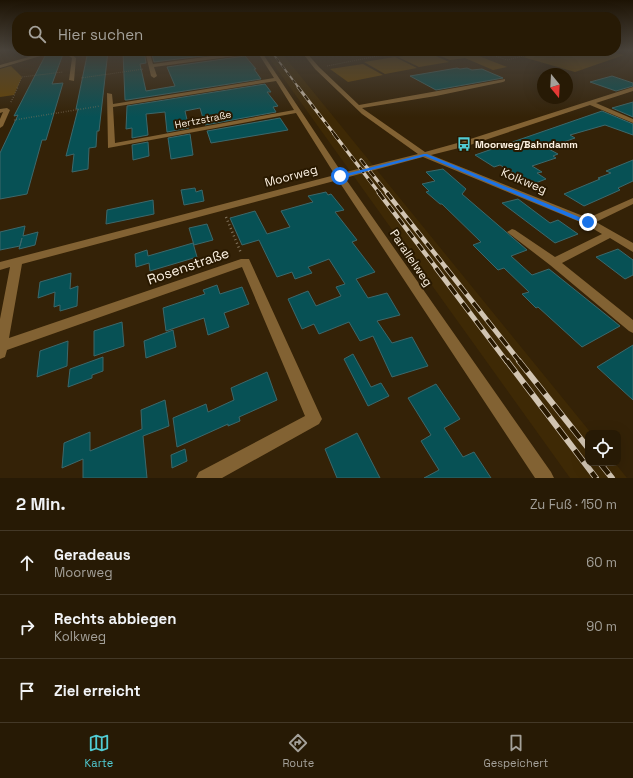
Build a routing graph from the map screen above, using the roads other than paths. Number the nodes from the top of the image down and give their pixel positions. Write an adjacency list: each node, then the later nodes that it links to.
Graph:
1 (73, 72): 7 (street)
2 (153, 72): 5 (street)
3 (273, 72): 6 (street, Parallelweg)
4 (322, 72): 13 (street, Kolkweg)
5 (154, 76)
6 (278, 79): 12 (street); 15 (street, Parallelweg)
7 (72, 80)
8 (503, 80): 13 (street)
9 (633, 89): 11 (street, Moorweg)
10 (109, 94): 12 (street)
11 (590, 103): 16 (street); 18 (street, Moorweg)
12 (110, 105): 15 (street, Hertzstraße)
13 (358, 107): 18 (street, Kolkweg)
14 (3, 110): 17 (street)
15 (299, 111): 19 (street, Parallelweg)
16 (633, 121)
17 (1, 124)
18 (425, 155): 19 (street, Moorweg); 21 (street, Kolkweg)
19 (340, 176): 25 (street, Moorweg); 31 (street, Parallelweg)
20 (633, 202): 21 (street)
21 (588, 222): 23 (street, Kolkweg)
22 (512, 232): 26 (street)
23 (610, 234): 24 (street, Kolkweg); 26 (street)
24 (633, 248)
25 (17, 261): 27 (street, Moorweg); 29 (street)
26 (554, 262): 28 (street)
27 (0, 266)
28 (633, 327)
29 (1, 349): 30 (street, Rosenstraße)
30 (205, 478)
31 (545, 478)

